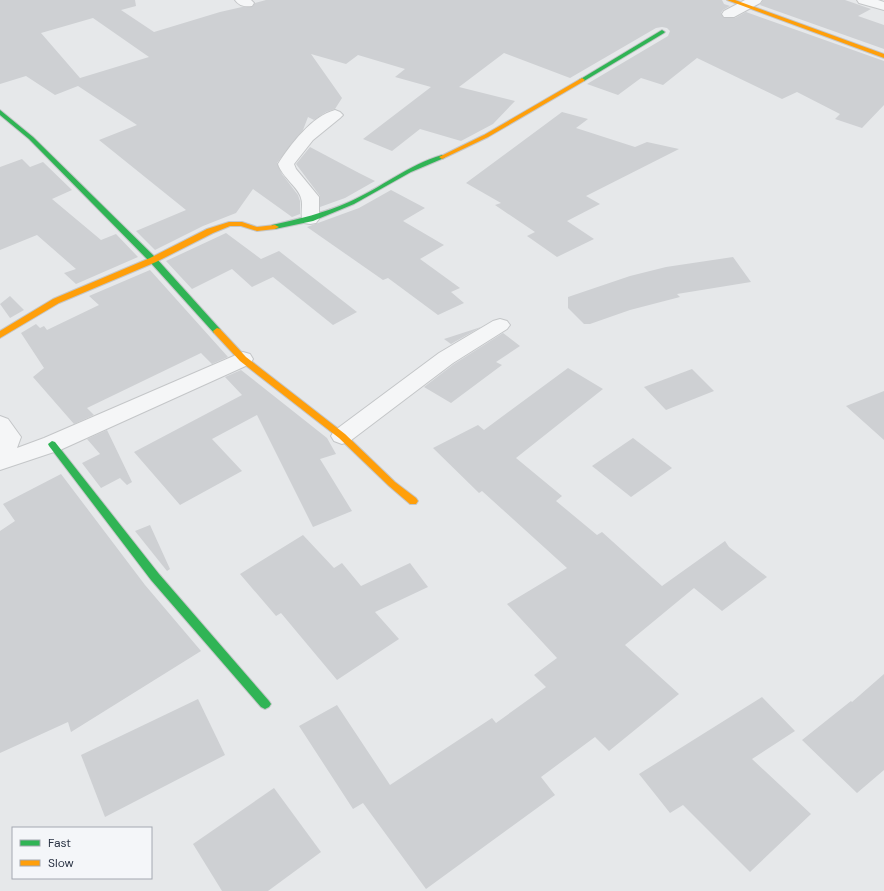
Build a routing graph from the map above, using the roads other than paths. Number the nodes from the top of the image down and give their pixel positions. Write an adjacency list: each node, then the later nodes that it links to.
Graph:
1 (730, 0): 3 (street)
2 (864, 0): 4 (street)
3 (750, 3): 5 (street); 7 (street)
4 (884, 6)
5 (729, 14)
6 (662, 32): 10 (street)
7 (884, 56)
8 (0, 112): 11 (street)
9 (335, 115): 10 (street)
10 (310, 219): 11 (street)
11 (153, 260): 13 (street); 14 (street)
12 (500, 326): 16 (street)
13 (0, 335)
14 (243, 359): 16 (street); 17 (street)
15 (0, 424): 18 (street)
16 (342, 436): 19 (street)
17 (52, 444): 18 (street); 20 (street)
18 (0, 462)
19 (413, 501)
20 (265, 704)

